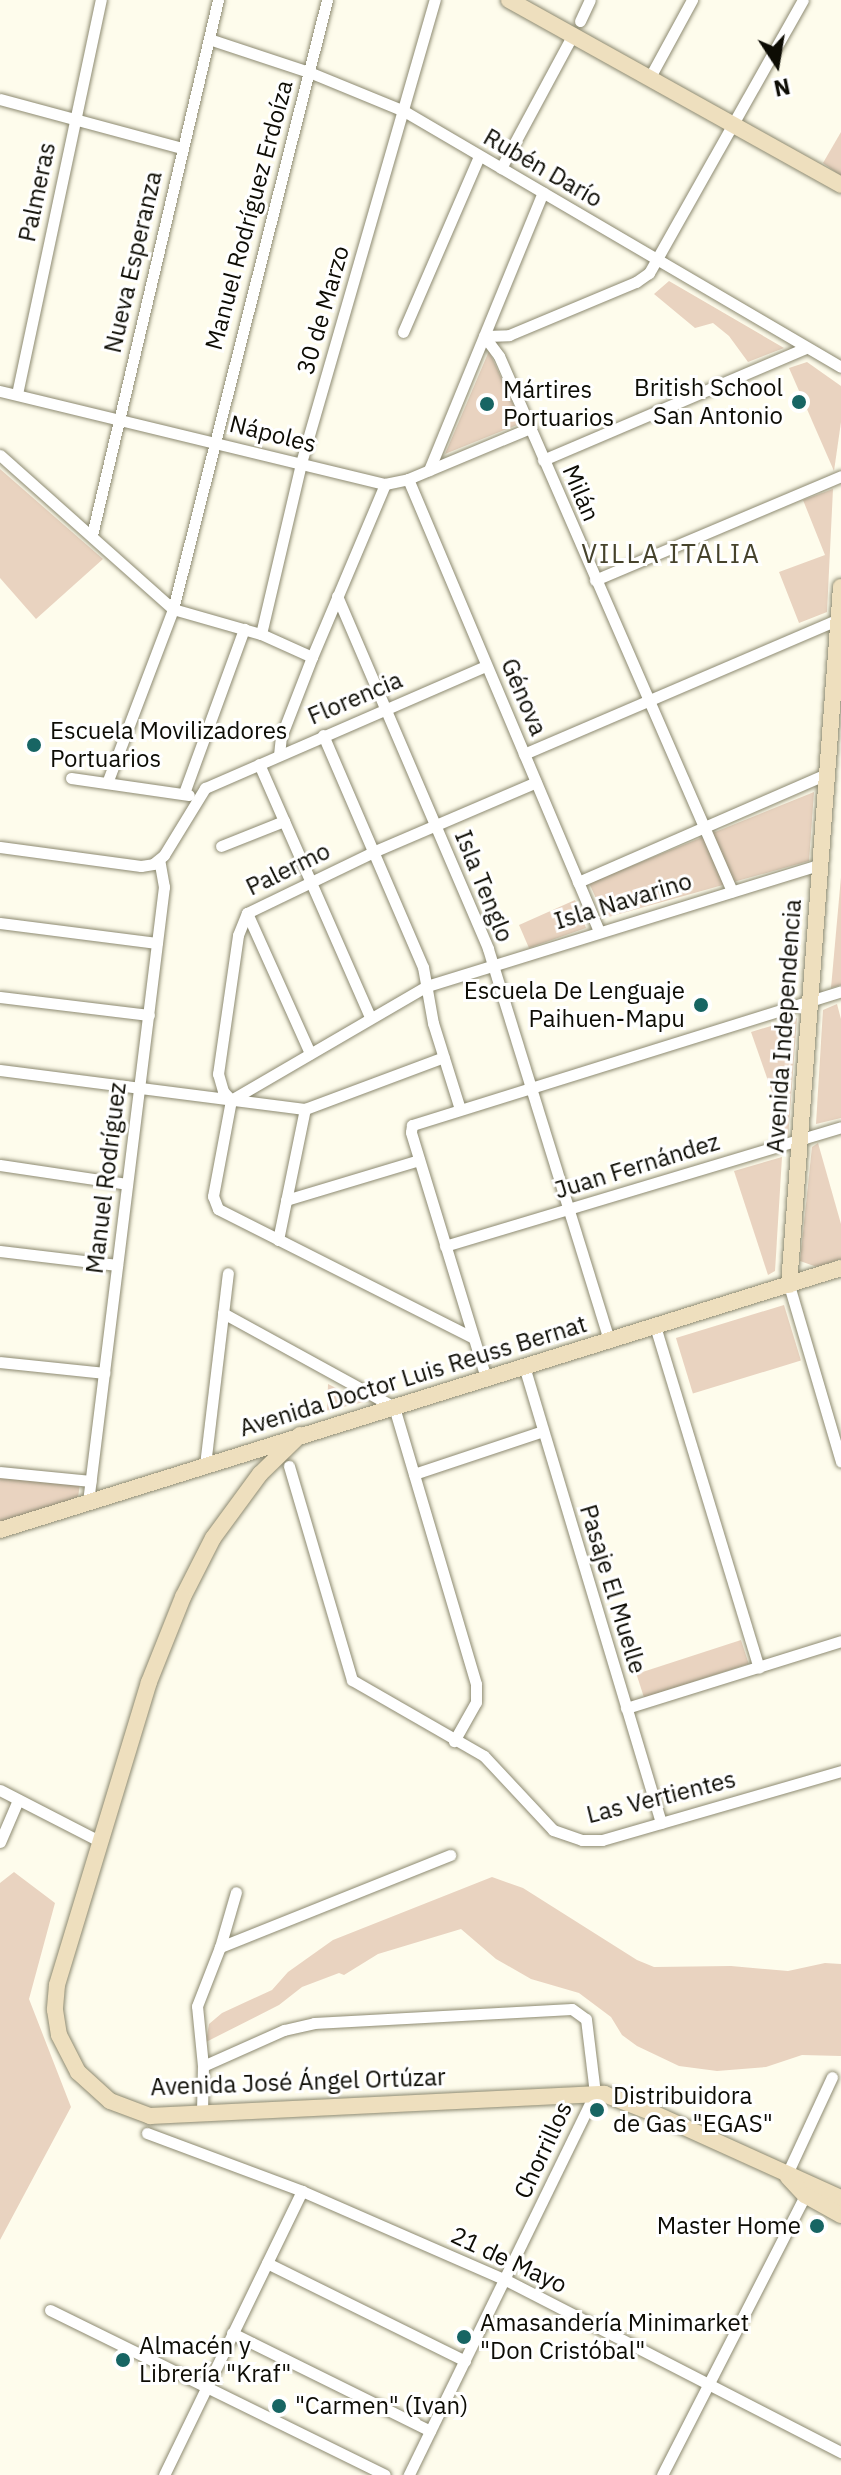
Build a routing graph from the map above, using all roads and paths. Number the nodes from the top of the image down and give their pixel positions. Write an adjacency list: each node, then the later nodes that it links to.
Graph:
1 (101, 0): 15 (street, Palmeras)
2 (218, 0): 10 (street, Nueva Esperanza)
3 (327, 0): 11 (street, Manuel Rodríguez Erdoíza)
4 (435, 0): 14 (street, 30 de Marzo)
5 (509, 0): 9 (street)
6 (590, 0): 9 (street)
7 (692, 0): 12 (street)
8 (803, 0): 16 (street)
9 (576, 28): 12 (street); 19 (street)
10 (209, 39): 11 (street, Rubén Darío); 17 (street, Nueva Esperanza)
11 (309, 72): 14 (street, Rubén Darío); 31 (street, Manuel Rodríguez Erdoíza)
12 (650, 77): 16 (street)
13 (0, 99): 15 (street)
14 (404, 111): 18 (street, Rubén Darío); 34 (street, 30 de Marzo)
15 (75, 119): 17 (street); 28 (street, Palmeras)
16 (733, 124): 20 (street); 22 (street)
17 (182, 148): 29 (street, Nueva Esperanza)
18 (479, 156): 19 (street, Rubén Darío); 23 (street)
19 (501, 168): 21 (street, Rubén Darío)
20 (841, 185)
21 (543, 192): 22 (street, Rubén Darío); 24 (street)
22 (657, 261): 24 (street); 25 (street, Rubén Darío)
23 (403, 332)
24 (484, 336): 30 (street, Milán); 35 (street)
25 (806, 348): 26 (street, Rubén Darío); 33 (street)
26 (841, 367)
27 (0, 391): 28 (street, Nápoles)
28 (17, 394): 29 (street, Nápoles)
29 (119, 419): 31 (street, Nápoles); 39 (street, Nueva Esperanza)
30 (530, 428): 33 (street, Milán); 35 (street, Nápoles)
31 (213, 442): 34 (street, Nápoles); 43 (street, Manuel Rodríguez Erdoíza)
32 (0, 455): 39 (street)
33 (543, 460): 40 (street, Milán)
34 (301, 463): 38 (street, Nápoles); 46 (street, 30 de Marzo)
35 (429, 470): 37 (street, Nápoles)
36 (841, 476): 40 (street)
37 (408, 479): 38 (street, Nápoles); 48 (street, Génova)
38 (385, 484): 42 (street)
39 (92, 535): 43 (street)
40 (595, 580): 49 (street, Milán)
41 (841, 587): 44 (street, Avenida Independencia)
42 (337, 596): 47 (street); 50 (street, Isla Tenglo)
43 (173, 609): 45 (street); 58 (street, Manuel Rodríguez Erdoíza)
44 (840, 618): 49 (street); 55 (street, Avenida Independencia)
45 (244, 629): 46 (street); 59 (street)
46 (261, 634): 47 (street)
47 (312, 657): 53 (street)
48 (486, 666): 50 (street, Florencia); 52 (street, Génova)
49 (647, 699): 52 (street); 63 (street, Milán)
50 (385, 708): 51 (street, Florencia); 62 (street, Isla Tenglo)
51 (323, 735): 53 (street, Florencia); 66 (street)
52 (524, 754): 57 (street, Génova)
53 (279, 755): 54 (street, Florencia)
54 (259, 764): 60 (street, Florencia); 61 (street)
55 (826, 774): 63 (street, Isla Navarino); 68 (street, Avenida Independencia)
56 (71, 778): 58 (street)
57 (536, 782): 62 (street, Palermo); 69 (street, Génova)
58 (107, 783): 59 (street)
59 (184, 793): 60 (street)
60 (197, 796): 67 (street, Florencia)
61 (284, 821): 64 (street); 70 (street)
62 (435, 825): 66 (street, Palermo); 76 (street, Isla Tenglo)
63 (704, 825): 69 (street, Isla Navarino); 71 (street, Milán)
64 (221, 846)
65 (0, 847): 67 (street)
66 (373, 852): 70 (street, Palermo); 77 (street)
67 (159, 860): 75 (street, Manuel Rodríguez)
68 (819, 865): 71 (street, Isla Navarino); 80 (street, Avenida Independencia)
69 (578, 882): 74 (street, Génova)
70 (311, 883): 72 (street, Palermo); 82 (street)
71 (732, 891): 74 (street, Isla Navarino)
72 (247, 913): 83 (street); 88 (street, Palermo)
73 (0, 923): 75 (street)
74 (599, 931): 76 (street, Isla Navarino)
75 (157, 943): 81 (street, Manuel Rodríguez)
76 (492, 964): 77 (street, Isla Navarino); 87 (street, Isla Tenglo)
77 (427, 986): 82 (street, Isla Navarino); 84 (street)
78 (841, 991): 80 (street)
79 (0, 997): 81 (street)
80 (808, 1001): 87 (street); 92 (street, Avenida Independencia)
81 (149, 1015): 86 (street, Manuel Rodríguez)
82 (370, 1017): 83 (street, Isla Navarino)
83 (310, 1053): 88 (street, Isla Navarino)
84 (444, 1057): 89 (street); 90 (street)
85 (0, 1070): 86 (street)
86 (139, 1088): 88 (street); 95 (street, Manuel Rodríguez)
87 (530, 1088): 90 (street); 97 (street, Isla Tenglo)
88 (231, 1100): 89 (street); 98 (street, Palermo)
89 (305, 1109): 96 (street)
90 (460, 1109): 93 (street)
91 (841, 1127): 92 (street, Juan Fernández)
92 (801, 1140): 97 (street, Juan Fernández); 104 (street, Avenida Independencia)
93 (419, 1160): 96 (street); 99 (street)
94 (0, 1165): 95 (street)
95 (127, 1184): 101 (street, Manuel Rodríguez)
96 (286, 1200): 98 (street)
97 (568, 1209): 99 (street, Juan Fernández); 108 (street, Isla Tenglo)
98 (278, 1240): 107 (street)
99 (445, 1246): 107 (street)
100 (0, 1251): 101 (street)
101 (117, 1265): 111 (street, Manuel Rodríguez)
102 (841, 1268): 104 (street, Avenida Doctor Luis Reuss Bernat)
103 (228, 1273): 105 (street)
104 (789, 1285): 106 (street, Avenida Doctor Luis Reuss Bernat); 116 (street, Avenida Independencia)
105 (223, 1313): 113 (street); 117 (street)
106 (655, 1326): 108 (street, Avenida Doctor Luis Reuss Bernat); 125 (street)
107 (473, 1338): 112 (street)
108 (609, 1340): 110 (street, Avenida Doctor Luis Reuss Bernat)
109 (0, 1362): 111 (street)
110 (524, 1366): 112 (street, Avenida Doctor Luis Reuss Bernat); 114 (street, Pasaje El Muelle)
111 (104, 1373): 121 (street, Manuel Rodríguez)
112 (486, 1378): 113 (street, Avenida Doctor Luis Reuss Bernat)
113 (394, 1407): 115 (street, Avenida Doctor Luis Reuss Bernat); 120 (street)
114 (543, 1431): 120 (street); 126 (street, Pasaje El Muelle)
115 (300, 1435): 117 (street, Avenida Doctor Luis Reuss Bernat); 133 (street, Avenida José Ángel Ortúzar)
116 (841, 1462)
117 (205, 1465): 122 (street, Avenida Doctor Luis Reuss Bernat)
118 (289, 1466): 127 (street, Las Vertientes)
119 (0, 1472): 121 (street)
120 (414, 1474): 127 (street)
121 (91, 1481): 122 (street, Manuel Rodríguez)
122 (88, 1502): 123 (street, Avenida Doctor Luis Reuss Bernat)
123 (0, 1530)
124 (841, 1641): 125 (street)
125 (759, 1668): 126 (street)
126 (626, 1708): 131 (street, Pasaje El Muelle)
127 (454, 1741): 131 (street, Las Vertientes)
128 (841, 1771): 131 (street, Las Vertientes)
129 (0, 1790): 130 (street)
130 (18, 1800): 132 (street); 133 (street)
131 (661, 1823)
132 (0, 1842)
133 (101, 1842): 140 (street, Avenida José Ángel Ortúzar)
134 (450, 1855): 136 (street)
135 (236, 1892): 136 (street)
136 (220, 1947): 137 (street)
137 (203, 2066): 139 (street, Chorrillos); 140 (street)
138 (832, 2077): 142 (street)
139 (595, 2093): 140 (street, Avenida José Ángel Ortúzar); 142 (street, Avenida José Ángel Ortúzar); 148 (street, Chorrillos)
140 (202, 2112)
141 (147, 2133): 143 (street, 21 de Mayo)
142 (786, 2176): 144 (street, Avenida José Ángel Ortúzar); 145 (street, Avenida José Ángel Ortúzar)
143 (302, 2191): 147 (street); 148 (street, 21 de Mayo)
144 (805, 2195): 146 (street, Avenida José Ángel Ortúzar); 152 (street)
145 (841, 2198)
146 (841, 2215)
147 (267, 2263): 150 (street); 151 (street)
148 (506, 2280): 151 (street, Chorrillos); 152 (street, 21 de Mayo)
149 (50, 2310): 153 (street)
150 (232, 2333): 153 (street); 154 (street)
151 (465, 2361): 154 (street, Chorrillos)
152 (708, 2384): 155 (street, 21 de Mayo); 159 (street)
153 (205, 2389): 156 (street); 157 (street)
154 (430, 2431): 158 (street, Chorrillos)
155 (841, 2452)
156 (164, 2475)
157 (385, 2475)
158 (409, 2475)
159 (662, 2475)

